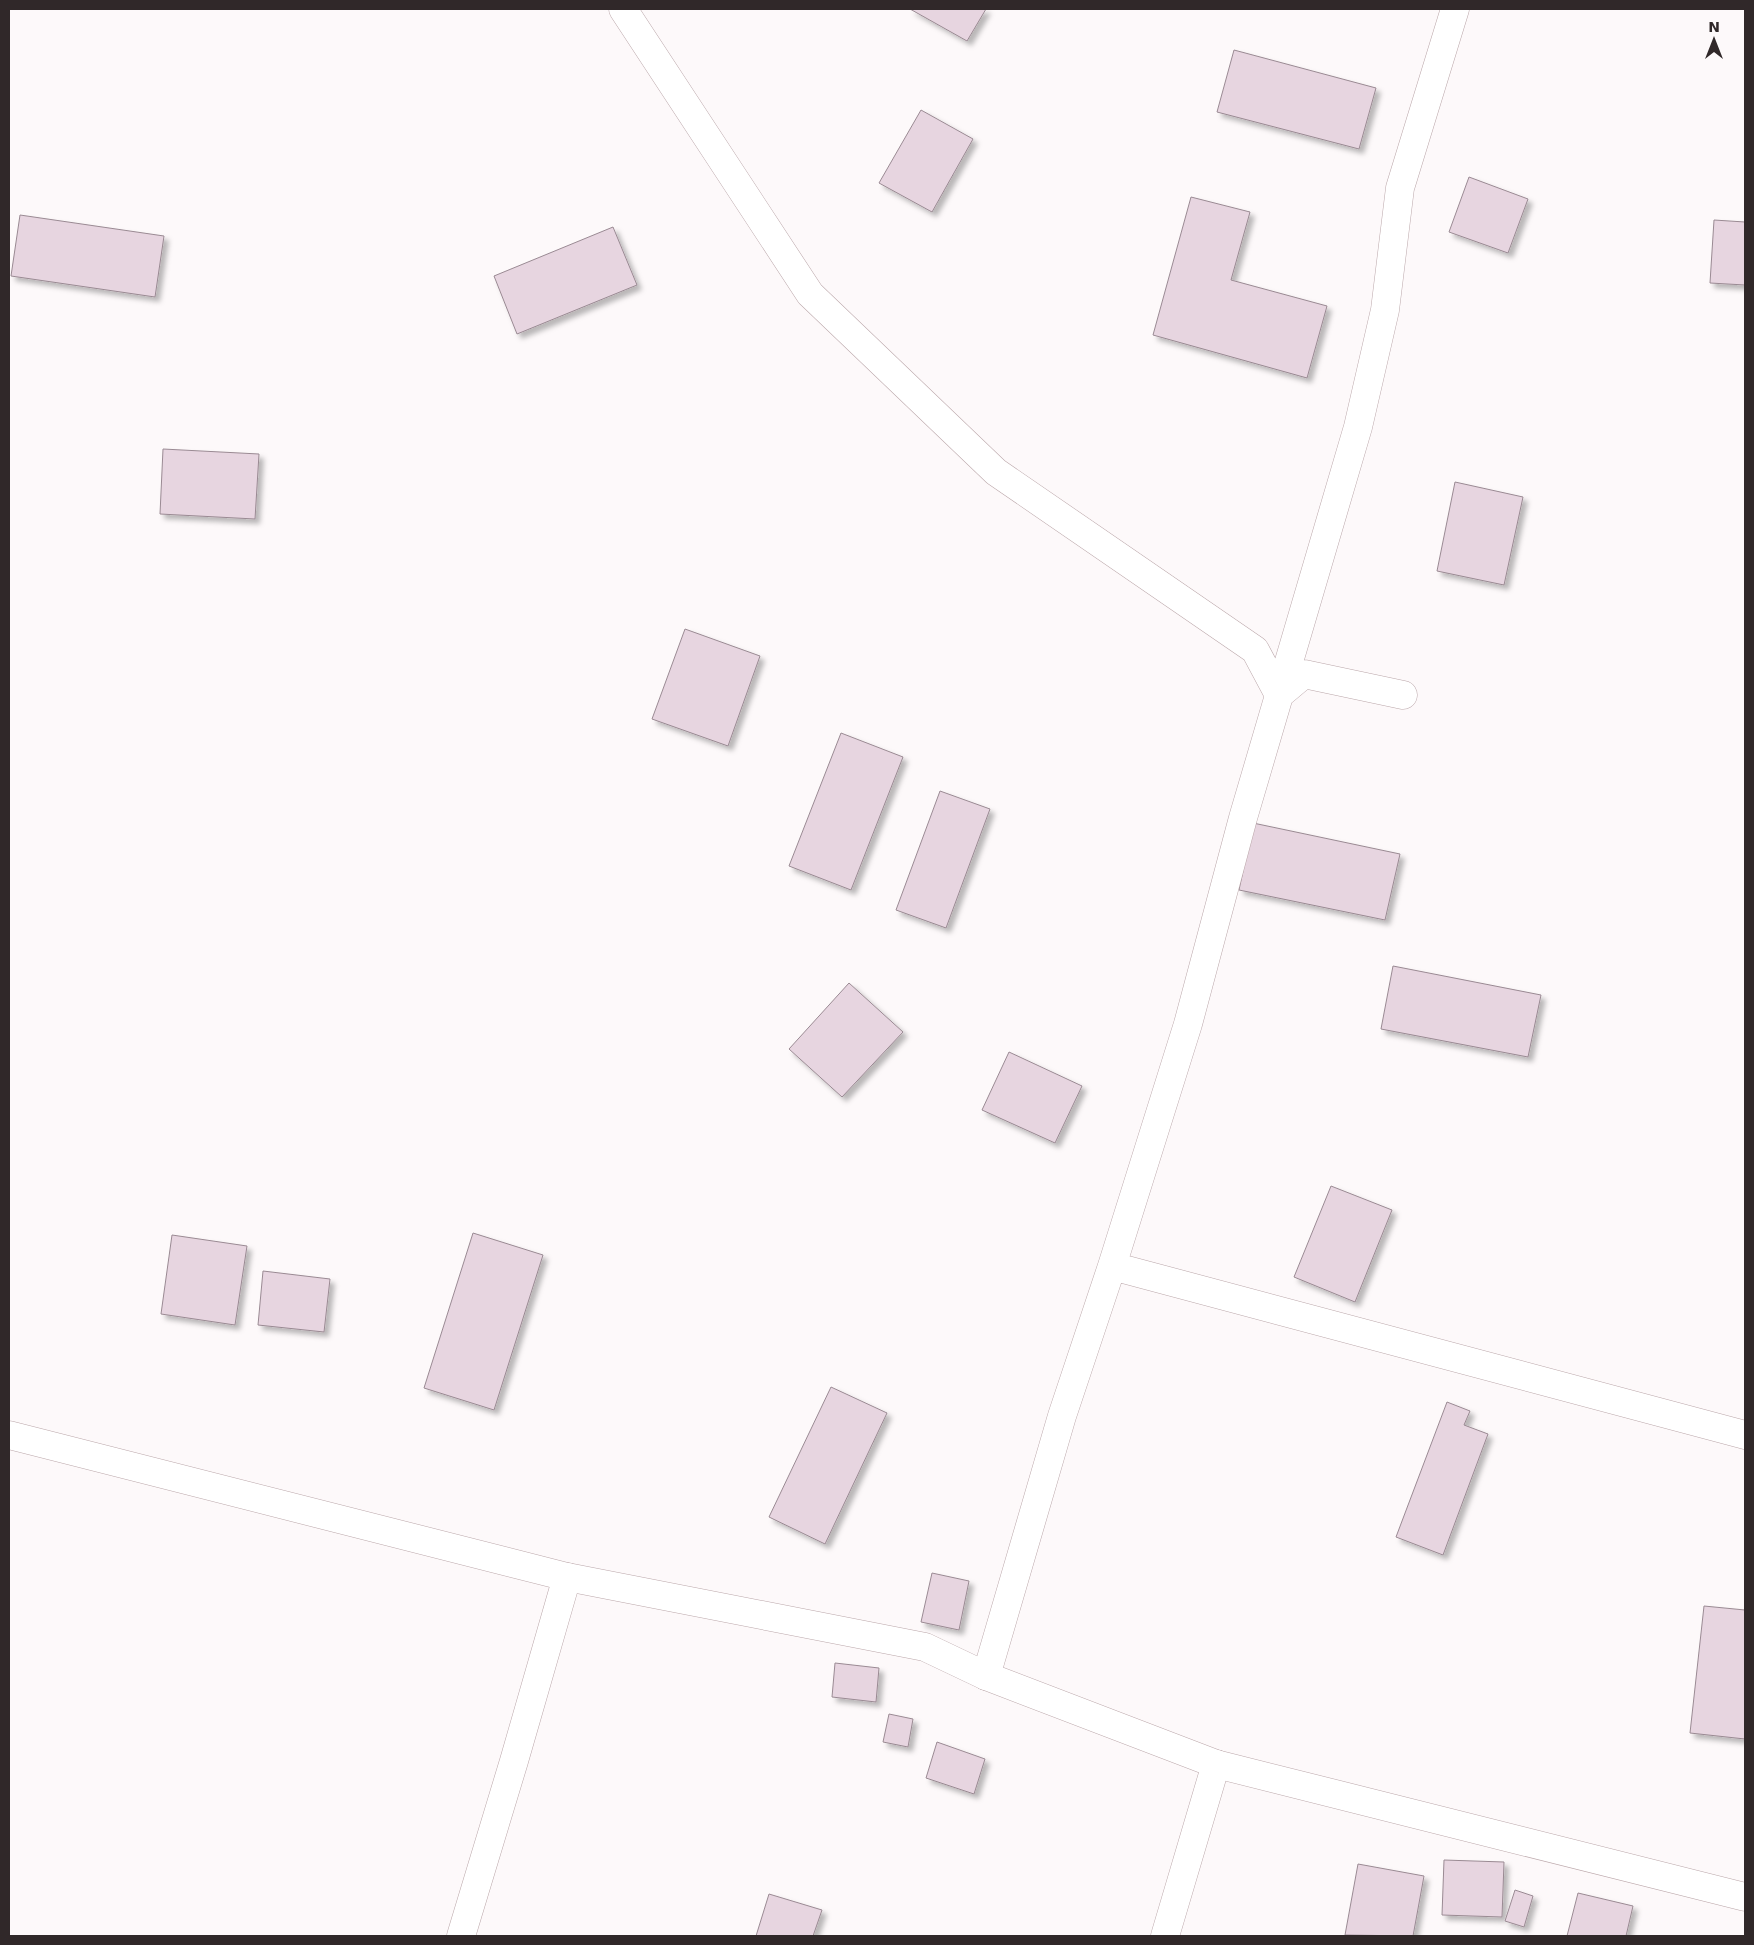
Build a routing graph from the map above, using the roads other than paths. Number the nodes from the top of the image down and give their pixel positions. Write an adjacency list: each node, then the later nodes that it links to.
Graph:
1 (624, 9): 3 (street)
2 (1455, 9): 3 (street)
3 (1279, 695): 4 (street); 5 (street)
4 (1403, 695)
5 (1112, 1266): 7 (street); 9 (street)
6 (9, 1435): 8 (street)
7 (1745, 1435)
8 (567, 1577): 9 (street); 12 (street)
9 (986, 1676): 10 (street)
10 (1216, 1764): 11 (street); 13 (street)
11 (1745, 1897)
12 (461, 1936)
13 (1165, 1936)

